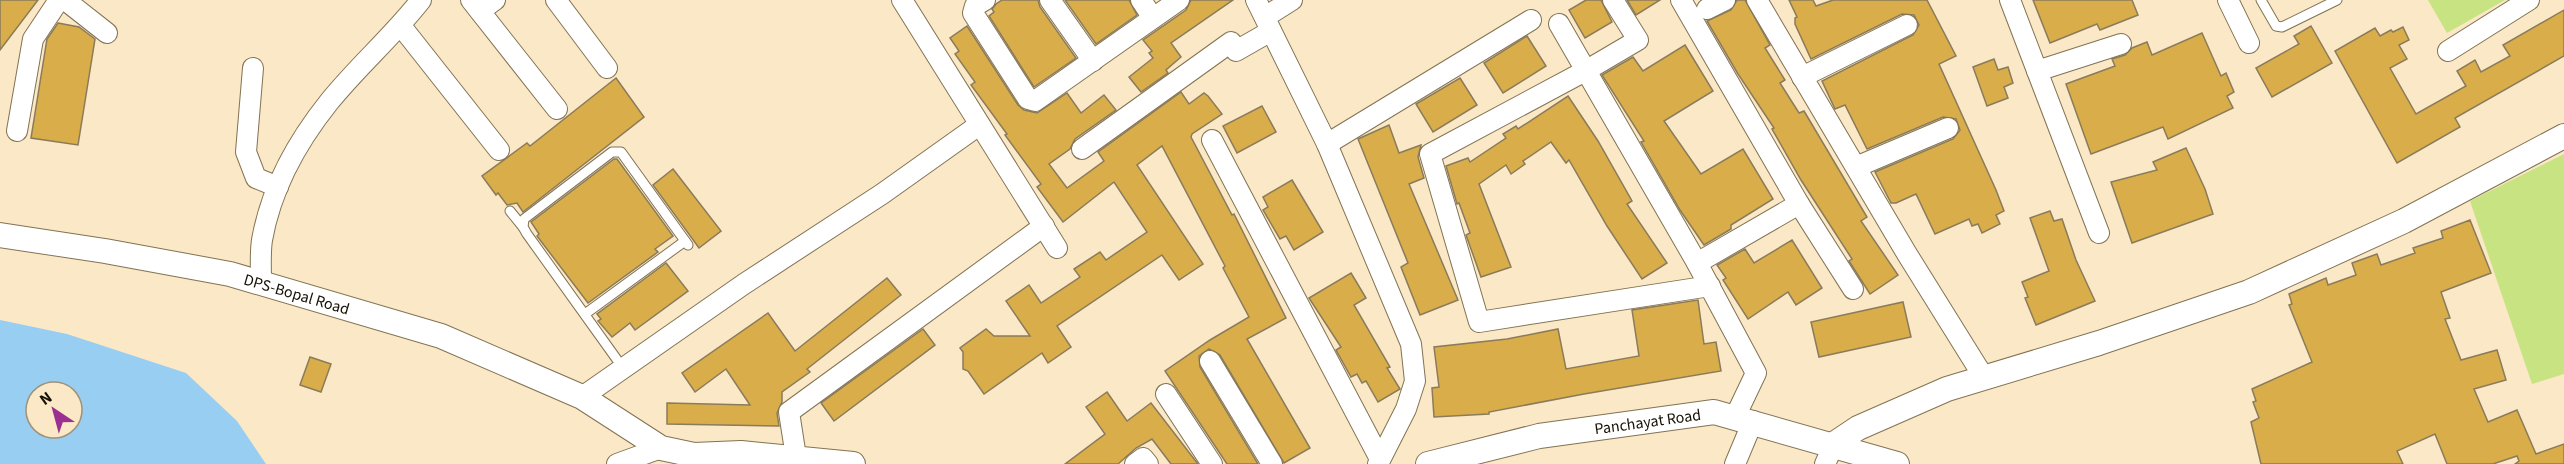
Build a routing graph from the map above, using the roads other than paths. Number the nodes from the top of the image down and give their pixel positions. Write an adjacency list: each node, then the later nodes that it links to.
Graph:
1 (59, 0): 39 (street)
2 (65, 0): 26 (street)
3 (421, 0): 25 (street)
4 (556, 0): 32 (street)
5 (902, 0): 37 (street)
6 (985, 0): 30 (street)
7 (1050, 0): 30 (street)
8 (1141, 0): 21 (street)
9 (1179, 0): 21 (street)
10 (1292, 0): 20 (street)
11 (1613, 0): 33 (street)
12 (1681, 0): 47 (street)
13 (1756, 0): 35 (street)
14 (2010, 0): 34 (street)
15 (2228, 0): 28 (street)
16 (2261, 0): 17 (lane)
17 (2337, 0)
18 (2529, 0): 29 (street)
19 (482, 4): 36 (street)
20 (1264, 16): 42 (street); 43 (street)
21 (1153, 18): 30 (street)
22 (1531, 20): 42 (street)
23 (1559, 24): 33 (street)
24 (1907, 25): 35 (street)
25 (401, 26): 44 (street); 46 (street)
26 (107, 33)
27 (2121, 44): 34 (street)
28 (2249, 44)
29 (2448, 51)
30 (1093, 61)
31 (253, 68): 46 (street)
32 (607, 68)
33 (1587, 70): 54 (street); 56 (street)
34 (2037, 71): 51 (street)
35 (1802, 77): 45 (street)
36 (557, 109)
37 (979, 125): 50 (street); 60 (street)
38 (1947, 128): 45 (street)
39 (18, 131)
40 (2564, 136): 61 (street)
41 (1212, 140): 70 (street)
42 (1327, 144): 70 (street)
43 (1082, 149)
44 (500, 150)
45 (1856, 167): 61 (street)
46 (278, 187): 55 (street)
47 (1799, 204): 54 (street); 57 (street)
48 (510, 211): 49 (lane)
49 (523, 226): 58 (lane); 58 (lane)
50 (1044, 226): 53 (street); 67 (street)
51 (2099, 233)
52 (0, 236): 55 (street, DPS-Bopal Road)
53 (1058, 248)
54 (1697, 263): 56 (street)
55 (261, 281): 63 (street, DPS-Bopal Road)
56 (1710, 286): 64 (street)
57 (1853, 289)
58 (585, 314): 60 (lane)
59 (1210, 361): 76 (street)
60 (623, 368): 63 (street)
61 (1983, 376): 66 (street)
62 (1166, 394): 75 (street)
63 (582, 397): 65 (street, DPS-Bopal Road)
64 (1744, 419): 66 (street, Panchayat Road); 69 (street, Panchayat Road); 78 (street)
65 (661, 448): 68 (street); 71 (street)
66 (1829, 454): 79 (street, Panchayat Road)
67 (796, 457): 68 (street); 72 (street)
68 (697, 459)
69 (1465, 460): 77 (street, Panchayat Road)
70 (1379, 462)
71 (617, 464)
72 (853, 464)
73 (1135, 464): 74 (street)
74 (1148, 464)
75 (1212, 464)
76 (1272, 464)
77 (1428, 464)
78 (1735, 464)
79 (1897, 464)

